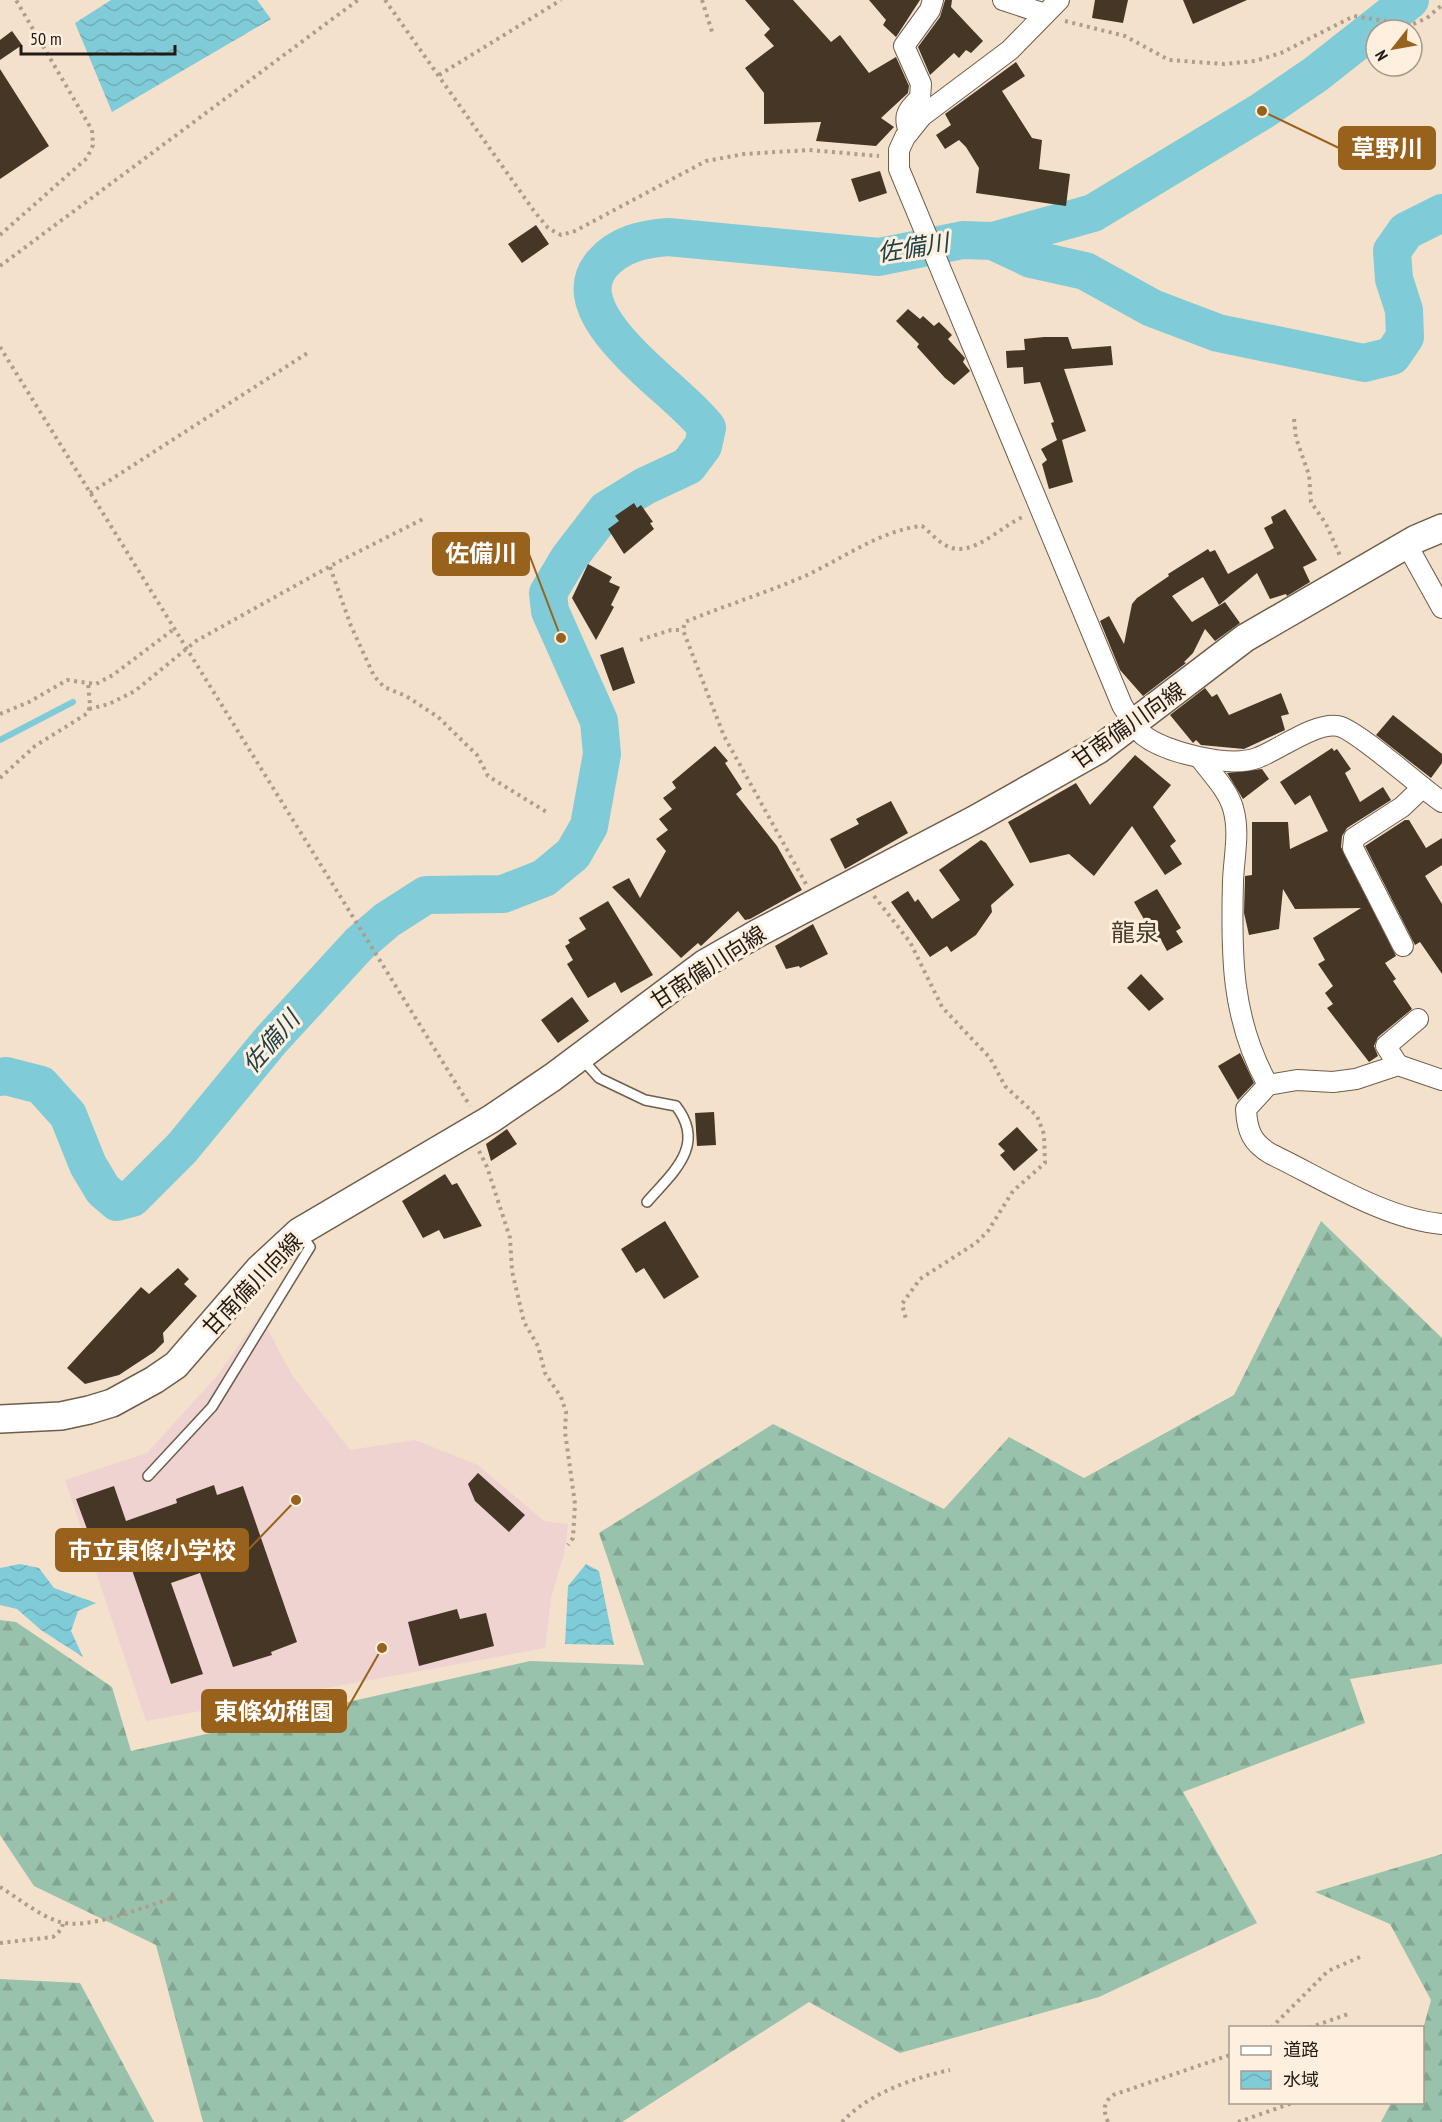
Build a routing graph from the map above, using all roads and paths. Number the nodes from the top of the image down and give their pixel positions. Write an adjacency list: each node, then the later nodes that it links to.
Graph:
1 (16, 0): 14 (path)
2 (358, 0): 15 (path)
3 (385, 0): 11 (path)
4 (561, 0): 11 (path)
5 (702, 0): 10 (path)
6 (933, 0): 12 (street)
7 (1002, 0): 9 (street)
8 (1442, 5): 9 (path)
9 (1052, 7): 12 (street)
10 (713, 35)
11 (439, 75): 13 (path)
12 (909, 132): 13 (street)
13 (899, 157): 20 (street)
14 (0, 235)
15 (0, 266)
16 (0, 347): 19 (path)
17 (309, 352): 19 (path)
18 (1294, 418): 25 (path)
19 (90, 493): 27 (path)
20 (1040, 509): 28 (path); 34 (street)
21 (423, 519): 24 (path)
22 (1442, 528): 23 (main road, 甘南備川向線)
23 (1407, 545): 25 (main road, 甘南備川向線); 26 (street)
24 (330, 566): 30 (path); 38 (path)
25 (1350, 577): 34 (main road, 甘南備川向線)
26 (1442, 608)
27 (174, 629): 30 (path); 31 (path)
28 (683, 630): 29 (path); 40 (path)
29 (640, 640)
30 (187, 651): 32 (path); 47 (path)
31 (88, 683): 32 (path); 33 (path)
32 (89, 710): 36 (path)
33 (0, 714)
34 (1134, 725): 35 (street); 39 (main road, 甘南備川向線)
35 (1200, 758): 37 (street); 46 (street)
36 (0, 778)
37 (1436, 796): 41 (street)
38 (548, 813)
39 (864, 878): 40 (main road, 甘南備川向線); 51 (path)
40 (816, 902): 43 (main road, 甘南備川向線)
41 (1403, 946)
42 (1418, 1019): 44 (street)
43 (580, 1057): 47 (main road, 甘南備川向線); 48 (lane)
44 (1398, 1065): 45 (street); 46 (street)
45 (1442, 1080)
46 (1269, 1085): 49 (street)
47 (474, 1129): 50 (main road, 甘南備川向線); 54 (path)
48 (647, 1202)
49 (1442, 1224)
50 (299, 1232): 52 (main road, 甘南備川向線); 53 (lane)
51 (906, 1319)
52 (0, 1419)
53 (148, 1476)
54 (567, 1545)
55 (0, 1887): 57 (path)
56 (175, 1897): 57 (path)
57 (63, 1922): 58 (path)
58 (0, 1943)
59 (1360, 1957): 61 (path)
60 (1348, 2014): 62 (path)
61 (1273, 2026)
62 (1315, 2026)
63 (1229, 2055): 67 (path)
64 (950, 2070): 66 (path)
65 (1292, 2104): 68 (path)
66 (842, 2122)
67 (1108, 2122)
68 (1238, 2122)

